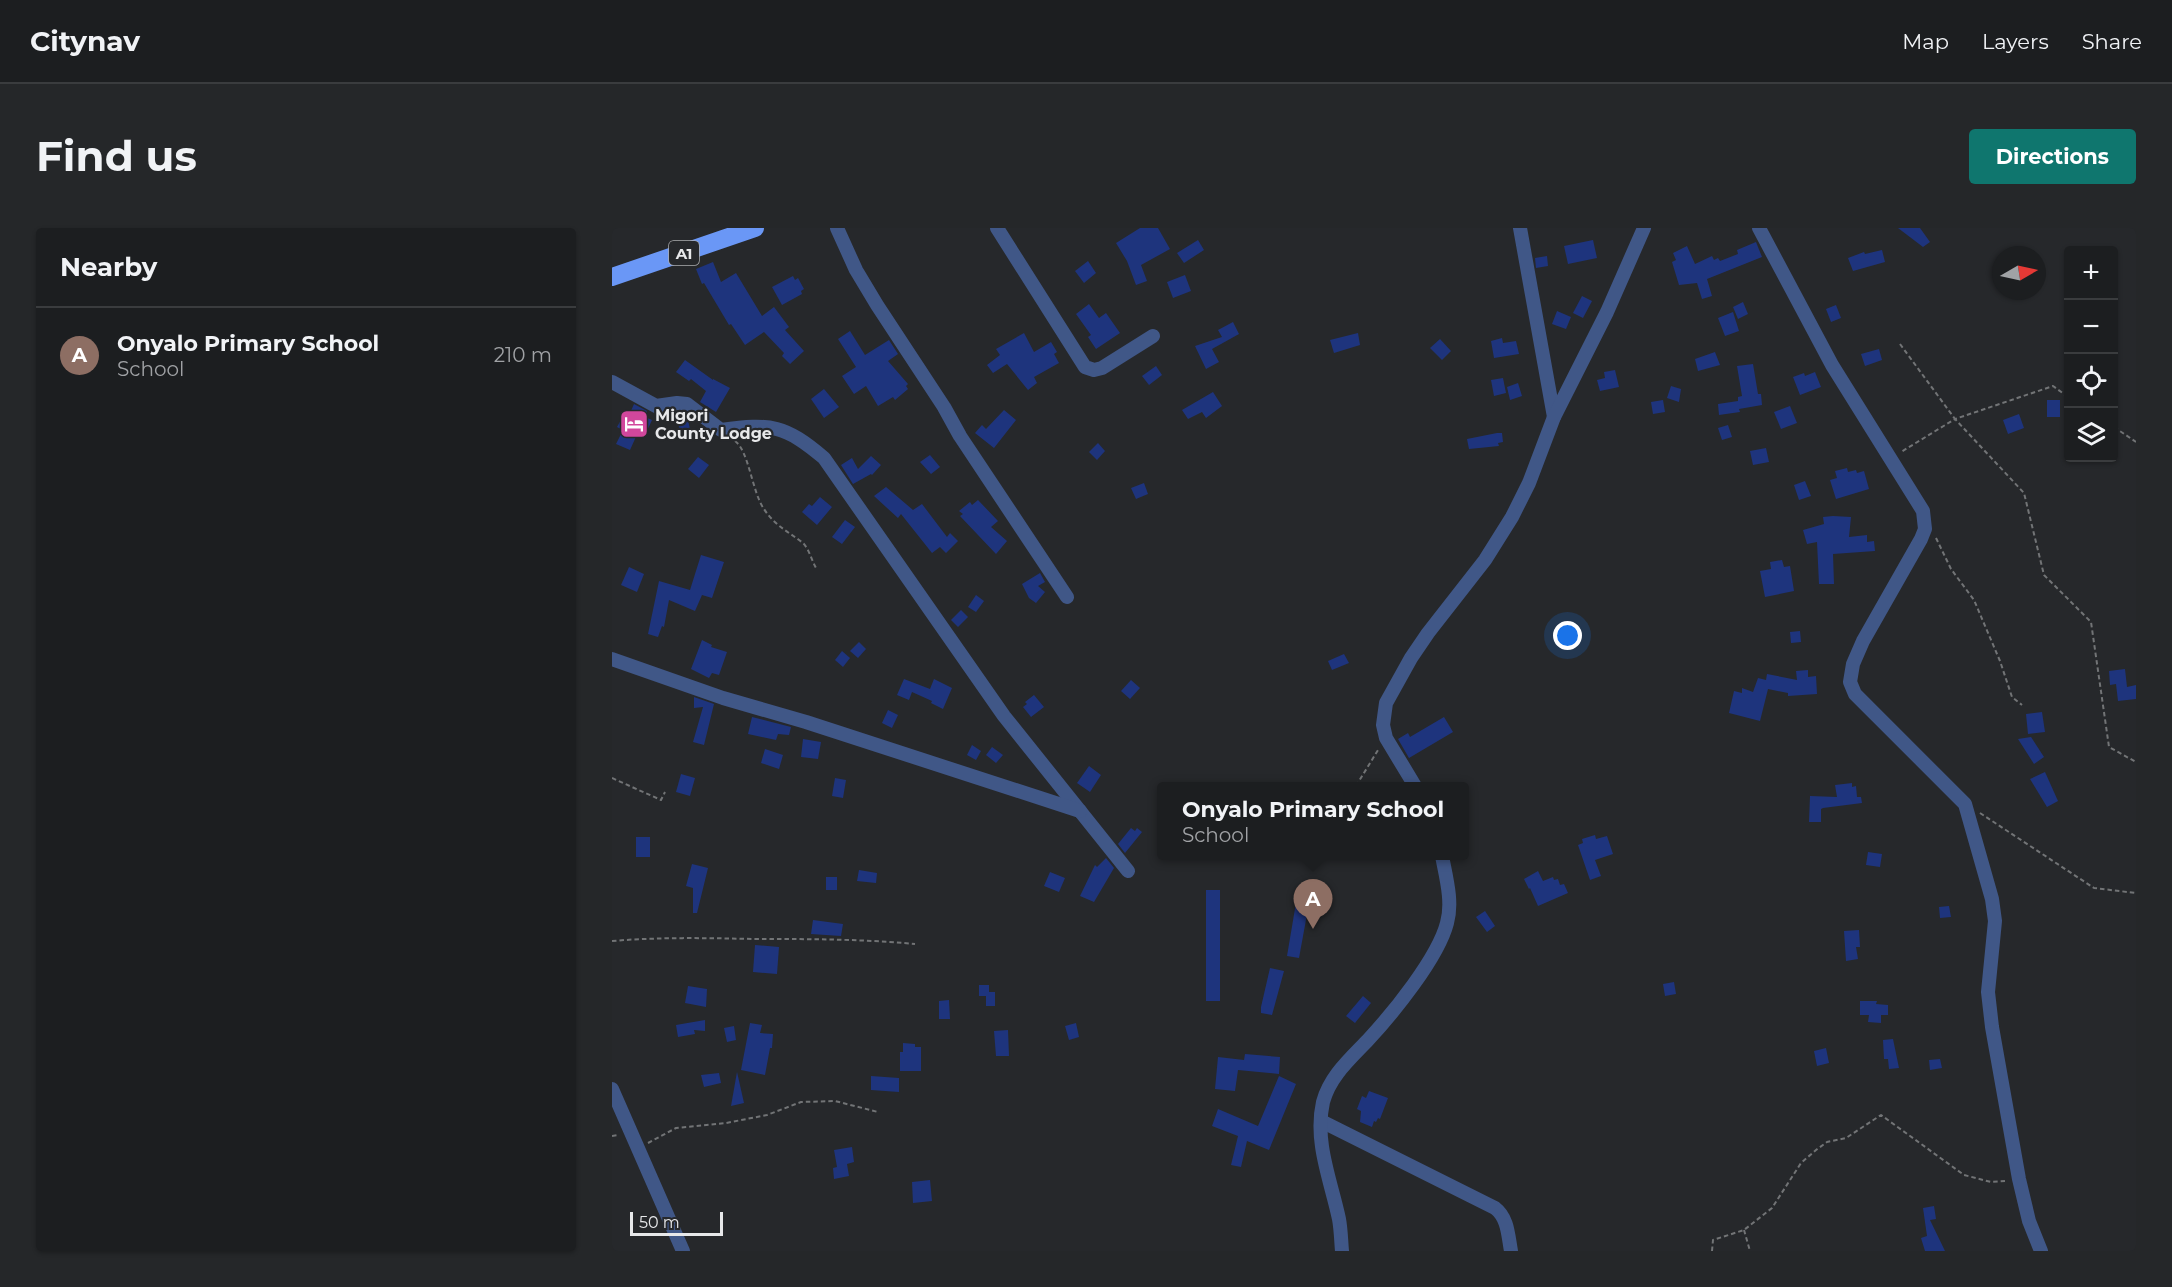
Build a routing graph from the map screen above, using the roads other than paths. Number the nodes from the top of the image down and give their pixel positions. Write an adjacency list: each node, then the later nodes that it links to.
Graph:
1 (755, 228): 7 (highway, A1)
2 (837, 228): 11 (street)
3 (997, 228): 8 (street)
4 (1520, 228): 10 (street)
5 (1644, 228): 10 (street)
6 (1759, 228): 22 (street)
7 (612, 277)
8 (1154, 336)
9 (612, 382): 14 (street)
10 (1554, 417): 13 (street)
11 (1067, 597)
12 (612, 659): 14 (street)
13 (1413, 782)
14 (1080, 811): 16 (street)
15 (1443, 860): 18 (street)
16 (1128, 871)
17 (612, 1089): 19 (street)
18 (1321, 1121): 20 (street); 21 (street)
19 (683, 1251)
20 (1342, 1251)
21 (1511, 1251)
22 (2041, 1251)

